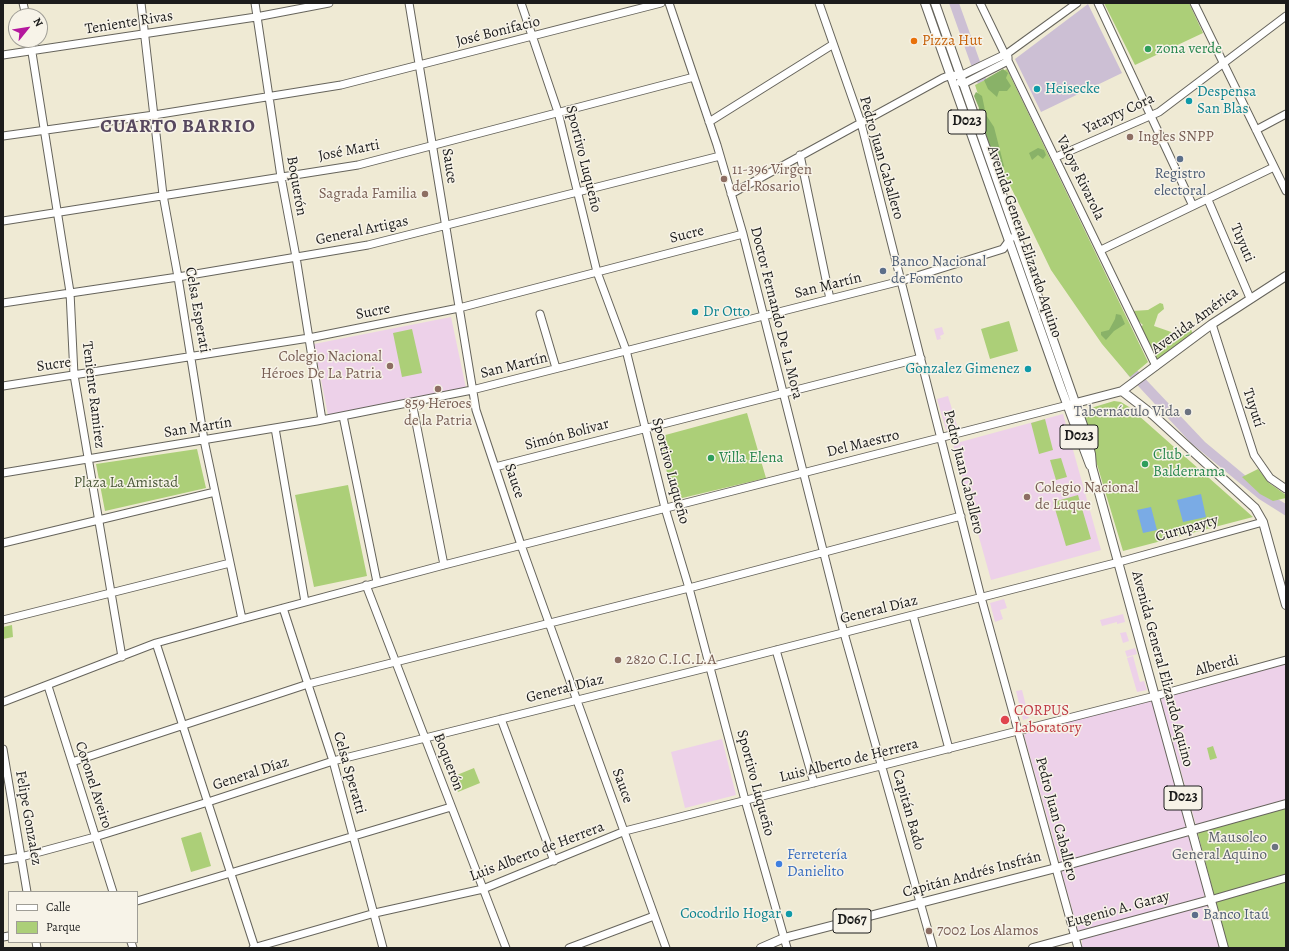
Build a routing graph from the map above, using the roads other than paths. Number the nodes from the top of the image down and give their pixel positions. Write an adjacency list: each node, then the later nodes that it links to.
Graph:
1 (140, 3): 17 (street, Celsa Esperati)
2 (254, 3): 16 (street, Boquerón)
3 (329, 3): 16 (street, Teniente Rivas)
4 (409, 3): 25 (street, Sauce)
5 (521, 3): 18 (street, Sportivo Luqueño)
6 (662, 3): 18 (street, José Bonifacio)
7 (669, 3): 27 (street, Doctor Fernando De La Mora)
8 (819, 3): 19 (street, Pedro Juan Caballero)
9 (926, 3): 26 (main road, Avenida General Elizardo Aquino / D023)
10 (935, 3): 28 (main road, Avenida General Elizardo Aquino / D023)
11 (980, 3): 23 (street, Valoys Rivarola)
12 (1076, 3): 23 (street)
13 (1098, 3): 33 (street)
14 (1194, 3): 24 (street)
15 (1286, 16): 24 (street, Yatayty Cora)
16 (256, 17): 17 (street, Teniente Rivas); 29 (street, Boquerón)
17 (145, 34): 21 (street, Teniente Rivas); 32 (street, Celsa Esperati)
18 (532, 37): 25 (street, José Bonifacio); 30 (street, Sportivo Luqueño)
19 (832, 45): 34 (street); 35 (street, Pedro Juan Caballero)
20 (31, 48): 21 (street, Teniente Ramirez)
21 (32, 51): 22 (street, Teniente Rivas); 36 (street, Teniente Ramirez)
22 (3, 55)
23 (1007, 56): 28 (street); 42 (street, Valoys Rivarola)
24 (1223, 64): 33 (street, Yatayty Cora); 37 (street)
25 (420, 65): 29 (street, José Bonifacio); 39 (street, Sauce)
26 (951, 75): 28 (street); 35 (street); 56 (main road, Avenida General Elizardo Aquino / D023)
27 (694, 77): 30 (street, José Marti); 34 (street, Doctor Fernando De La Mora)
28 (961, 80): 54 (main road, Avenida General Elizardo Aquino / D023)
29 (270, 96): 32 (street, José Bonifacio); 44 (street, Boquerón)
30 (558, 112): 39 (street, José Marti); 46 (street, Sportivo Luqueño)
31 (1286, 114): 37 (street)
32 (154, 115): 36 (street, José Bonifacio); 48 (street, Celsa Esperati)
33 (1151, 115): 42 (street, Yatayty Cora); 50 (street)
34 (710, 122): 41 (street, Doctor Fernando De La Mora)
35 (861, 123): 40 (street); 62 (street, Pedro Juan Caballero)
36 (45, 130): 38 (street, José Bonifacio); 51 (street, Teniente Ramirez)
37 (1256, 130): 43 (street)
38 (3, 136)
39 (433, 145): 44 (street, José Marti); 53 (street, Sauce)
40 (800, 155): 47 (street); 65 (street)
41 (720, 156): 46 (street, General Artigas); 47 (street, Doctor Fernando De La Mora)
42 (1056, 157): 57 (street, Valoys Rivarola)
43 (1274, 167): 45 (street); 49 (street)
44 (281, 177): 48 (street, José Marti); 58 (street, Boquerón)
45 (1286, 191)
46 (578, 193): 53 (street, General Artigas); 59 (street, Sportivo Luqueño)
47 (731, 194): 55 (street, Doctor Fernando De La Mora)
48 (163, 195): 51 (street, José Marti); 61 (street, Celsa Esperati)
49 (1208, 200): 50 (street); 64 (street, Tuyuti)
50 (1193, 206): 57 (street)
51 (58, 213): 52 (street, José Marti); 63 (street, Teniente Ramirez)
52 (3, 221)
53 (446, 226): 58 (street, General Artigas); 67 (street, Sauce)
54 (1015, 232): 56 (street, San Martín); 83 (main road, Avenida General Elizardo Aquino / D023)
55 (742, 234): 59 (street, Sucre); 69 (street, Doctor Fernando De La Mora)
56 (1010, 241): 62 (street, San Martín); 83 (main road, Avenida General Elizardo Aquino / D023)
57 (1101, 250): 75 (street, Valoys Rivarola)
58 (296, 257): 61 (street, General Artigas); 71 (street, Boquerón)
59 (597, 272): 67 (street, Sucre); 72 (street, Sportivo Luqueño)
60 (1286, 276): 64 (main road, Avenida América)
61 (178, 277): 63 (street, General Artigas); 73 (street, Celsa Esperati)
62 (901, 281): 65 (street, San Martín); 74 (street, Pedro Juan Caballero)
63 (70, 292): 66 (street, General Artigas); 77 (street, Teniente Ramirez)
64 (1250, 298): 70 (main road, Avenida América)
65 (830, 299): 69 (street, San Martín)
66 (3, 303)
67 (459, 308): 71 (street, Sucre); 79 (street, Sauce)
68 (540, 314): 76 (street)
69 (763, 316): 72 (street, San Martín); 81 (street, Doctor Fernando De La Mora)
70 (1212, 324): 75 (main road, Avenida América); 94 (street, Tuyutí)
71 (309, 338): 73 (street, Sucre); 85 (street, Boquerón)
72 (626, 350): 76 (street, San Martín); 87 (street, Sportivo Luqueño)
73 (192, 358): 77 (street, Sucre); 89 (street, Celsa Esperati)
74 (921, 358): 81 (street, Simón Bolivar); 88 (street, Pedro Juan Caballero)
75 (1156, 366): 80 (main road, Avenida América)
76 (556, 368): 79 (street, San Martín)
77 (74, 375): 78 (street, Sucre); 90 (street, Teniente Ramirez)
78 (3, 386)
79 (472, 390): 82 (street, San Martín); 91 (street, Sauce)
80 (1122, 391): 83 (main road, D023); 99 (main road)
81 (782, 393): 87 (street, Simón Bolivar); 92 (street, Doctor Fernando De La Mora)
82 (412, 402): 84 (street, San Martín); 105 (street)
83 (1071, 404): 88 (street, Del Maestro); 103 (main road, Avenida General Elizardo Aquino / D023)
84 (343, 416): 85 (street, San Martín); 106 (street)
85 (322, 420): 86 (street, San Martín)
86 (275, 428): 89 (street, San Martín); 111 (street)
87 (645, 428): 91 (street, Simón Bolivar); 96 (street, Sportivo Luqueño)
88 (941, 437): 92 (street, Del Maestro); 97 (street, Pedro Juan Caballero)
89 (204, 440): 90 (street, San Martín); 95 (street, Celsa Esperati)
90 (88, 459): 93 (street, San Martín); 98 (street, Teniente Ramirez)
91 (495, 467): 101 (street, Sauce)
92 (804, 472): 96 (street, Del Maestro); 102 (street, Doctor Fernando De La Mora)
93 (3, 473)
94 (1286, 489)
95 (215, 492): 98 (street); 104 (street, Celsa Esperati)
96 (665, 508): 101 (street, Del Maestro); 108 (street, Sportivo Luqueño)
97 (961, 516): 102 (street); 110 (street, Pedro Juan Caballero)
98 (99, 520): 100 (street); 109 (street, Teniente Ramirez)
99 (1263, 522): 103 (street, Curupayty); 112 (main road)
100 (3, 543)
101 (521, 545): 105 (street, Del Maestro); 117 (street, Sauce)
102 (824, 553): 108 (street); 118 (street, Doctor Fernando De La Mora)
103 (1119, 562): 110 (street, General Díaz); 127 (main road, Avenida General Elizardo Aquino / D023)
104 (230, 563): 109 (street); 115 (street, Celsa Esperati)
105 (444, 565): 106 (street, Del Maestro)
106 (379, 581): 107 (street, Del Maestro)
107 (366, 585): 111 (street, Del Maestro); 123 (street, Boquerón)
108 (690, 588): 117 (street); 124 (street, Sportivo Luqueño)
109 (111, 593): 116 (street); 121 (street, Teniente Ramirez)
110 (981, 597): 114 (street, General Díaz); 132 (street, Pedro Juan Caballero)
111 (306, 602): 113 (street, Del Maestro)
112 (1286, 605)
113 (283, 608): 115 (street, Del Maestro); 125 (street, Celsa Speratti)
114 (913, 615): 118 (street, General Díaz); 135 (street)
115 (242, 619): 119 (street, Del Maestro)
116 (3, 620)
117 (550, 623): 123 (street); 128 (street, Sauce)
118 (844, 633): 120 (street, General Díaz); 138 (street, Capitán Bado)
119 (156, 643): 121 (street, Del Maestro); 131 (street)
120 (776, 650): 124 (street, General Díaz); 140 (street)
121 (122, 657): 126 (street, Del Maestro)
122 (1286, 660): 127 (street, Alberdi)
123 (395, 662): 125 (street); 133 (street, Boquerón)
124 (710, 667): 128 (street, General Díaz); 141 (street, Sportivo Luqueño)
125 (308, 684): 131 (street); 136 (street, Celsa Speratti)
126 (48, 686): 129 (street, Del Maestro); 137 (street, Coronel Aveiro)
127 (1155, 696): 132 (street, Luis Alberto de Herrera); 145 (main road, Avenida General Elizardo Aquino / D023)
128 (577, 700): 130 (street, General Díaz); 146 (street, Sauce)
129 (3, 702)
130 (501, 719): 133 (street, General Díaz); 151 (street)
131 (184, 726): 137 (street); 142 (street)
132 (1018, 731): 135 (street, Luis Alberto de Herrera); 152 (street, Pedro Juan Caballero)
133 (424, 738): 136 (street, General Díaz); 144 (street, Boquerón)
134 (3, 749): 139 (street, Felipe Gonzalez)
135 (949, 749): 138 (street, Luis Alberto de Herrera)
136 (333, 761): 142 (street, General Díaz); 147 (street, Celsa Speratti)
137 (72, 762): 148 (street, Coronel Aveiro)
138 (882, 766): 140 (street, Luis Alberto de Herrera); 160 (street, Capitán Bado)
139 (5, 782): 149 (street, Felipe Gonzalez)
140 (814, 783): 141 (street, Luis Alberto de Herrera)
141 (745, 800): 146 (street, Luis Alberto de Herrera); 164 (street, Sportivo Luqueño)
142 (208, 802): 148 (street, General Díaz); 153 (street)
143 (1286, 804): 145 (main road, D067)
144 (451, 807): 147 (street); 155 (street, Boquerón)
145 (1192, 830): 152 (main road, Capitán Andrés Insfrán / D067); 158 (main road, Avenida General Elizardo Aquino / D023)
146 (625, 831): 151 (street, Luis Alberto de Herrera); 162 (street, Sauce)
147 (354, 835): 153 (street); 161 (street, Celsa Speratti)
148 (96, 837): 149 (street, General Díaz); 157 (street, Coronel Aveiro)
149 (21, 857): 150 (street, General Díaz); 156 (street, Felipe Gonzalez)
150 (3, 860)
151 (554, 861): 155 (street, Luis Alberto de Herrera)
152 (1056, 868): 160 (main road, Capitán Andrés Insfrán / D067); 163 (street, Pedro Juan Caballero)
153 (231, 872): 159 (street); 165 (street)
154 (1286, 878): 158 (street)
155 (483, 889): 161 (street, Luis Alberto de Herrera); 167 (street, Boquerón)
156 (27, 891)
157 (113, 891)
158 (1210, 900): 163 (main road, Eugenio A. Garay); 175 (main road, Avenida General Elizardo Aquino / D023)
159 (138, 901)
160 (921, 903): 164 (main road, Capitán Andrés Insfrán / D067); 172 (street, Capitán Bado)
161 (375, 913): 165 (street, Luis Alberto de Herrera); 166 (street, Celsa Speratti)
162 (654, 916): 168 (street); 169 (street, Sauce)
163 (1075, 936): 173 (main road, Eugenio A. Garay); 174 (street, Pedro Juan Caballero)
164 (784, 938): 170 (main road, Capitán Andrés Insfrán / D067); 171 (street, Sportivo Luqueño)
165 (254, 948)
166 (384, 948)
167 (506, 948)
168 (569, 948)
169 (666, 948)
170 (761, 948)
171 (786, 948)
172 (933, 948)
173 (1033, 948)
174 (1078, 948)
175 (1224, 948)

